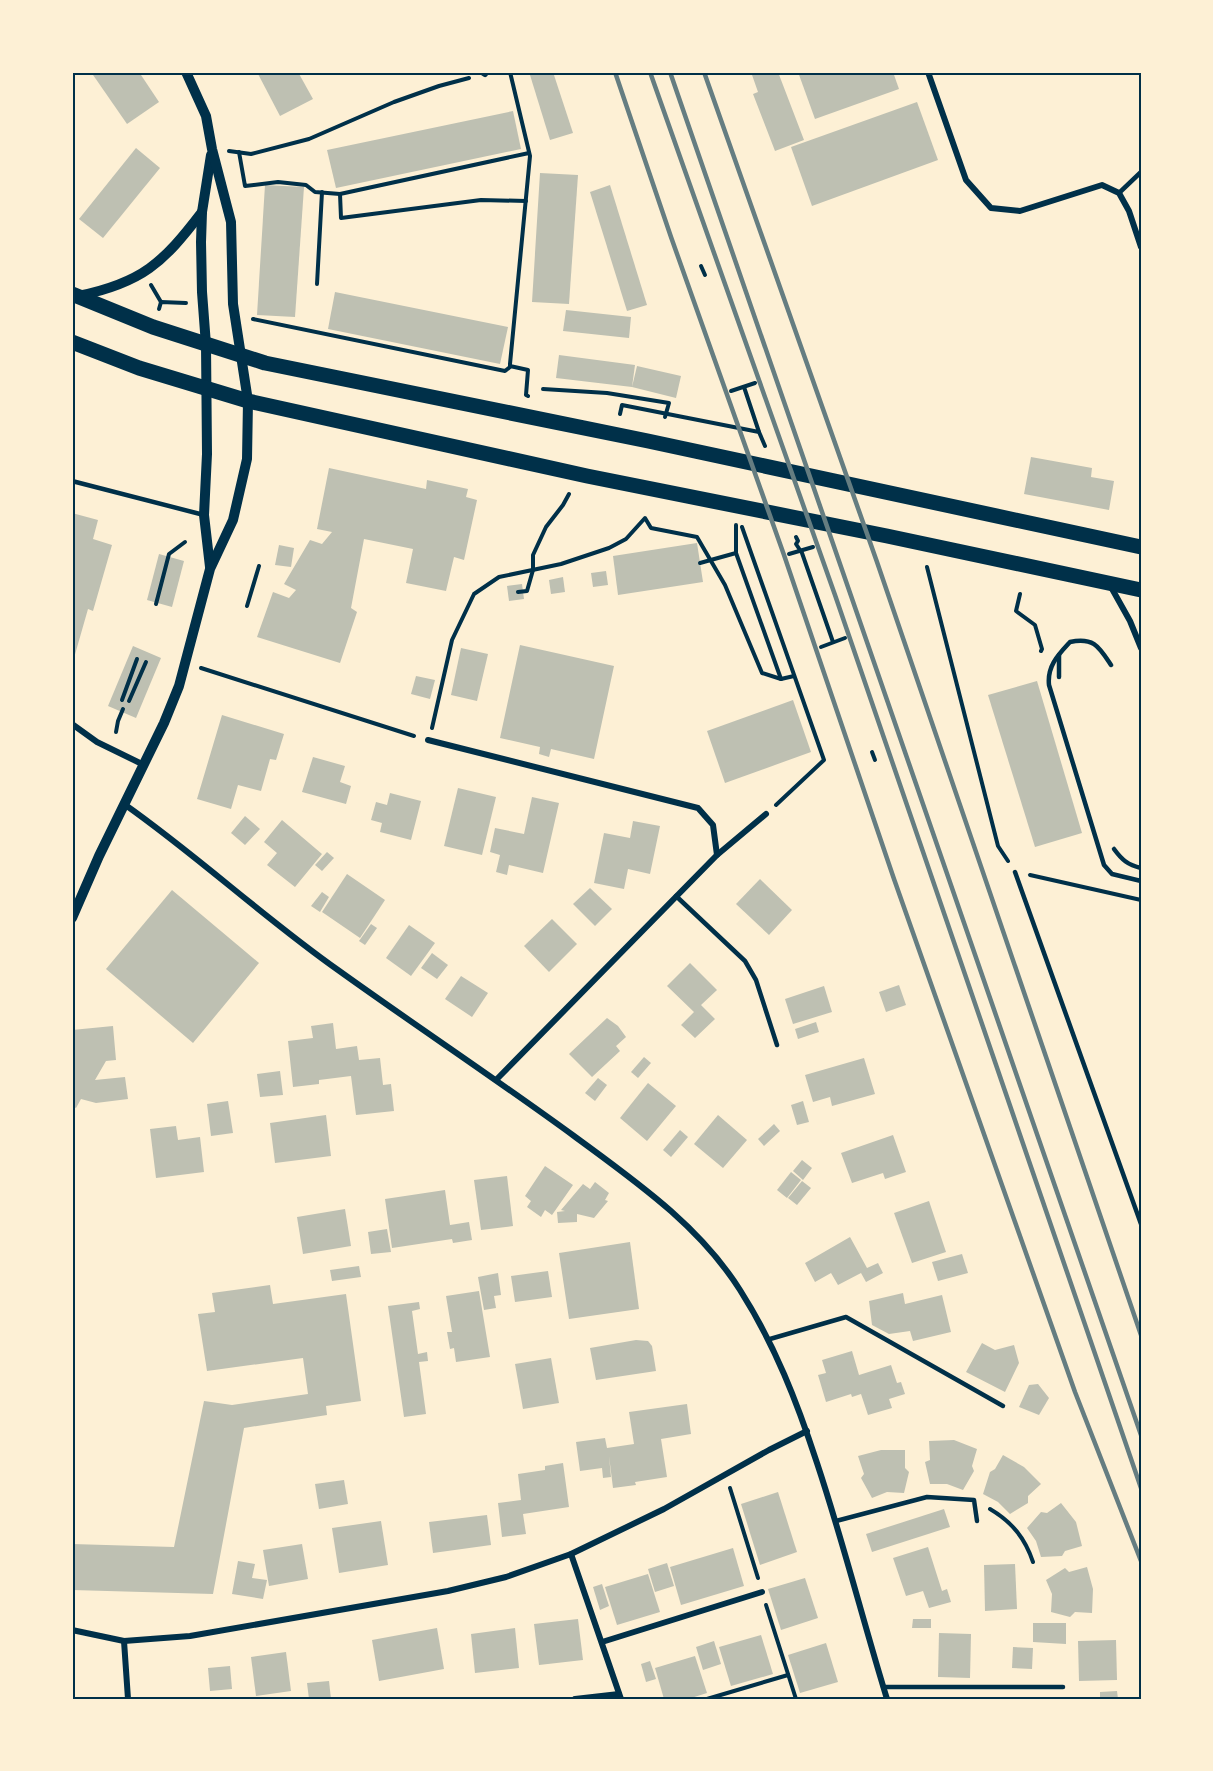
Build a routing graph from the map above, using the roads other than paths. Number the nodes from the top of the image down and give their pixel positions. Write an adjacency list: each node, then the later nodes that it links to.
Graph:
1 (186, 72): 3 (street)
2 (928, 72): 5 (street)
3 (212, 149): 6 (street); 11 (street)
4 (1141, 172): 5 (lane)
5 (1119, 194): 7 (street)
6 (202, 212): 8 (street); 10 (street)
7 (1141, 247)
8 (75, 295): 10 (main road)
9 (72, 342): 12 (main road)
10 (206, 345): 11 (main road); 12 (street)
11 (241, 356): 13 (street); 16 (main road)
12 (206, 389): 13 (main road); 15 (street)
13 (248, 401): 17 (street); 18 (main road)
14 (72, 481): 15 (lane)
15 (204, 515): 17 (street)
16 (1140, 546)
17 (210, 569): 26 (street)
18 (1108, 583): 19 (main road); 20 (street)
19 (1141, 590)
20 (1141, 648)
21 (1059, 655): 22 (lane); 23 (lane); 33 (lane)
22 (1111, 665)
23 (1059, 677)
24 (72, 724): 26 (street)
25 (428, 740): 30 (street)
26 (144, 765): 27 (street)
27 (124, 804): 35 (street); 37 (street)
28 (766, 814): 30 (street)
29 (1114, 849): 31 (lane)
30 (717, 855): 34 (street)
31 (1141, 868)
32 (1015, 872): 38 (lane)
33 (1141, 881)
34 (676, 896): 36 (lane); 37 (street)
35 (72, 918)
36 (777, 1045)
37 (496, 1079): 39 (street)
38 (1141, 1224)
39 (770, 1339): 40 (lane); 41 (street)
40 (1003, 1406)
41 (807, 1431): 42 (street); 44 (street)
42 (836, 1521): 43 (lane); 49 (street)
43 (976, 1521)
44 (571, 1554): 47 (street); 48 (street)
45 (762, 1592): 48 (street)
46 (72, 1630): 47 (street)
47 (124, 1641): 52 (street)
48 (602, 1641): 51 (street)
49 (883, 1687): 50 (lane); 54 (street)
50 (1063, 1687)
51 (620, 1696): 53 (street)
52 (128, 1699)
53 (575, 1699)
54 (887, 1699)

